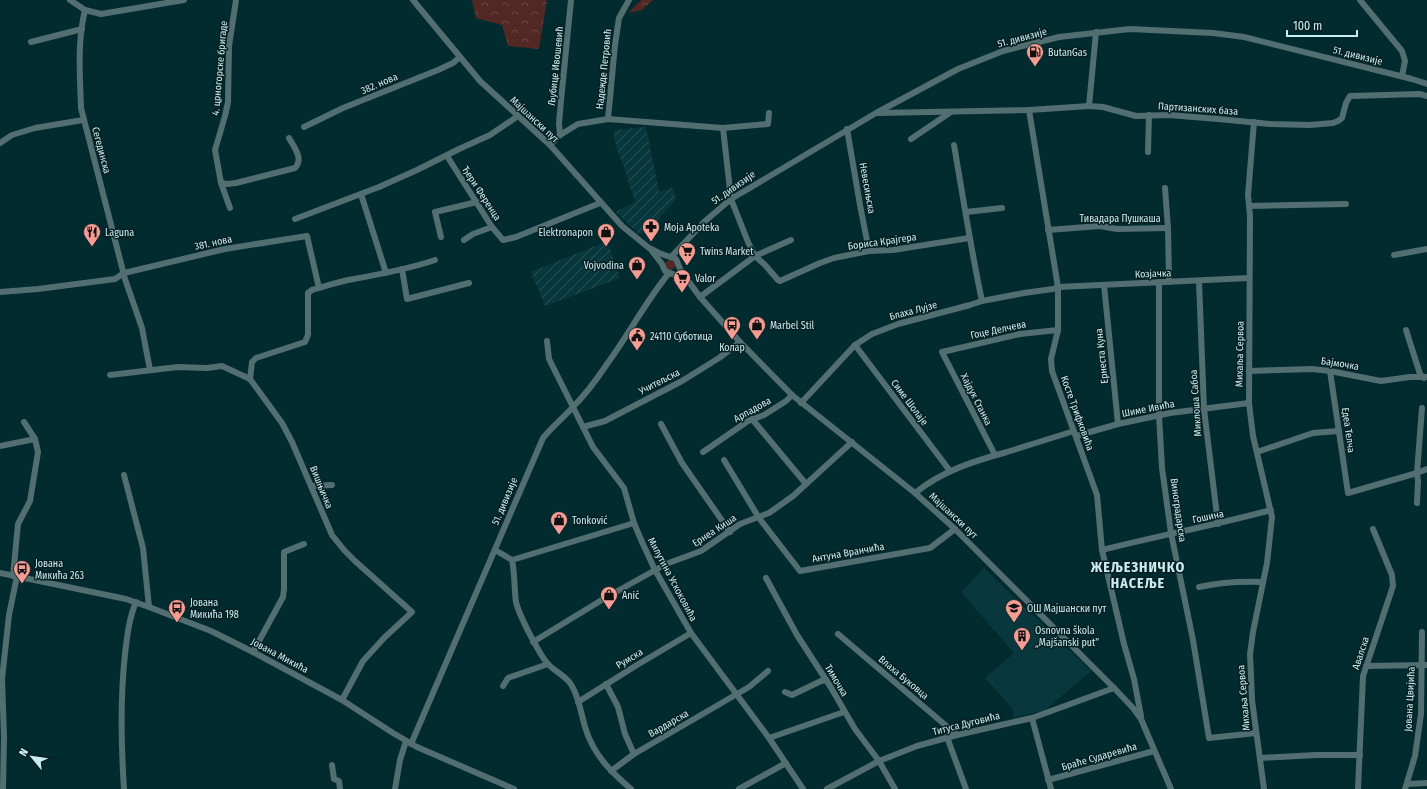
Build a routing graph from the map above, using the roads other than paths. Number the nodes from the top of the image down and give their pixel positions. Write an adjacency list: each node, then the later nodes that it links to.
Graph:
1 (70, 0): 8 (street)
2 (183, 0): 8 (street)
3 (236, 0): 39 (street, 4. црногорске бригаде)
4 (413, 0): 12 (street, Мајшански пут)
5 (572, 0): 31 (street, Љубице Ивошевић)
6 (629, 0): 25 (street, Надежде Петровић)
7 (1360, 0): 13 (street)
8 (85, 10): 9 (street, Сегединска)
9 (82, 29): 11 (street); 26 (street, Сегединска)
10 (1096, 32): 13 (street, 51. дивизије); 18 (street); 22 (street, 51. дивизије)
11 (31, 42)
12 (460, 57): 24 (street, Мајшански пут); 28 (street, 382. нова)
13 (1402, 76): 14 (street, 51. дивизије)
14 (1412, 79): 15 (street, 51. дивизије); 16 (street, 51. дивизије)
15 (1427, 81)
16 (1427, 84)
17 (1427, 96): 27 (street, Партизанских база)
18 (1089, 106): 19 (street, Партизанских база); 23 (street, Партизанских база)
19 (1029, 110): 20 (street, Партизанских база); 53 (street, Косте Трифковића)
20 (951, 112): 22 (street, Партизанских база); 33 (street)
21 (769, 113): 29 (street, Надежде Петровић)
22 (876, 113): 30 (street, 51. дивизије)
23 (1149, 115): 27 (street, Партизанских база); 37 (street)
24 (518, 116): 35 (street, Мајшански пут); 38 (street)
25 (608, 119): 29 (street, Надежде Петровић); 31 (street, Надежде Петровић)
26 (83, 120): 34 (street); 71 (street, Сегединска)
27 (1254, 122): 46 (street, Михаља Сервоа)
28 (304, 127)
29 (723, 128): 42 (street)
30 (847, 129): 42 (street, 51. дивизије); 61 (street, Невесињска)
31 (560, 135): 35 (street, Надежде Петровић)
32 (289, 138): 39 (street)
33 (911, 139)
34 (0, 143)
35 (550, 145): 44 (street, Мајшански пут)
36 (954, 145): 49 (street)
37 (1148, 152)
38 (448, 156): 41 (street); 43 (street, Ђери Ференца)
39 (221, 184): 47 (street, 4. црногорске бригаде)
40 (1165, 188): 52 (street)
41 (361, 194): 50 (street); 69 (street)
42 (731, 199): 58 (street, 51. дивизије); 63 (street, Бориса Крајгера)
43 (477, 202): 51 (street, Ђери Ференца); 54 (street)
44 (600, 203): 51 (street, Ђери Ференца); 59 (street, Мајшански пут)
45 (1346, 204): 46 (street)
46 (1250, 206): 72 (street, Михаља Сервоа)
47 (230, 208)
48 (1002, 208): 49 (street)
49 (966, 212): 55 (street)
50 (295, 219)
51 (492, 228): 56 (street)
52 (1168, 228): 53 (street, Тивадара Пушкаша); 75 (street)
53 (1048, 230): 79 (street, Косте Трифковића)
54 (441, 237)
55 (969, 238): 61 (street, Бориса Крајгера); 84 (street)
56 (464, 240)
57 (791, 240): 63 (street)
58 (686, 242): 64 (street, 51. дивизије); 66 (street, 51. дивизије)
59 (649, 248): 64 (street, Мајшански пут); 67 (street, Мајшански пут)
60 (1427, 249): 62 (street)
61 (869, 251): 63 (street, Бориса Крајгера)
62 (1394, 255)
63 (756, 256): 83 (street)
64 (671, 257): 66 (street); 67 (street)
65 (435, 260): 68 (street)
66 (678, 265): 70 (street); 77 (street, Мајшански пут)
67 (662, 266): 70 (street); 81 (street, 51. дивизије)
68 (402, 270): 69 (street); 76 (street)
69 (386, 273): 80 (street)
70 (670, 273): 77 (street, Мајшански пут); 81 (street, 51. дивизије)
71 (124, 274): 80 (street, 381. нова); 82 (street); 91 (street, Сегединска)
72 (1249, 278): 73 (street, Козјачка); 92 (street, Михаља Сервоа)
73 (1199, 280): 75 (street, Козјачка); 102 (street, Миклоша Сабоа)
74 (1159, 282): 75 (street, Козјачка); 78 (street, Козјачка); 103 (street, Виноградарска)
75 (1168, 282)
76 (469, 283)
77 (689, 283): 83 (street, Мајшански пут)
78 (1104, 285): 79 (street, Козјачка); 107 (street, Ернеста Куна)
79 (1058, 287): 84 (street, Блаха Лујзе); 85 (street, Косте Трифковића)
80 (319, 288): 96 (street)
81 (655, 291): 100 (street, 51. дивизије)
82 (0, 292)
83 (700, 297): 88 (street, Мајшански пут)
84 (982, 301): 89 (street, Блаха Лујзе)
85 (1058, 330): 90 (street, Гоце Делчева); 110 (street, Косте Трифковића)
86 (1406, 330): 95 (street)
87 (547, 341): 100 (street, Милутина Ускоковића)
88 (740, 342): 97 (street, Мајшански пут); 108 (street, Учитељска)
89 (855, 345): 98 (street, Блаха Лујзе); 119 (street, Симе Шолаје)
90 (942, 352): 116 (street, Хајдук Станка)
91 (150, 370): 94 (street, Вишњичка); 96 (street, Вишњичка)
92 (1249, 371): 93 (street, Бајмочка); 99 (street, Михаља Сервоа)
93 (1330, 371): 95 (street, Бајмочка); 109 (street, Едеа Телча)
94 (110, 375)
95 (1426, 378)
96 (250, 379): 124 (street, Вишњичка)
97 (792, 396): 98 (street, Мајшански пут); 104 (street, Арпадова)
98 (801, 403): 112 (street, Мајшански пут)
99 (1249, 403): 102 (street, Шиме Ивића); 115 (street, Михаља Сервоа)
100 (574, 407): 108 (street, Милутина Ускоковића); 136 (street, 51. дивизије)
101 (1422, 408): 120 (street)
102 (1204, 409): 103 (street, Шиме Ивића); 130 (street, Миклоша Сабоа)
103 (1159, 415): 107 (street, Шиме Ивића); 134 (street, Виноградарска)
104 (752, 420): 114 (street, Арпадова); 122 (street)
105 (24, 422): 111 (street)
106 (661, 424): 133 (street)
107 (1118, 424): 110 (street, Шиме Ивића)
108 (583, 427): 129 (street, Милутина Ускоковића)
109 (1339, 431): 115 (street); 120 (street, Едеа Телча)
110 (1075, 434): 116 (street, Шиме Ивића); 137 (street, Косте Трифковића)
111 (35, 439): 113 (street); 141 (street)
112 (852, 442): 122 (street, Ернеа Киша); 125 (street, Мајшански пут)
113 (0, 446)
114 (703, 452)
115 (1257, 452): 127 (street, Михаља Сервоа)
116 (995, 455): 119 (street, Шиме Ивића)
117 (724, 460): 128 (street, Антуна Вранчића)
118 (1427, 469): 120 (street)
119 (950, 471): 125 (street, Шиме Ивића)
120 (1417, 474): 126 (street)
121 (124, 475): 146 (street)
122 (806, 484): 128 (street, Ернеа Киша)
123 (332, 485): 124 (street)
124 (311, 486): 162 (street, Вишњичка)
125 (915, 493): 131 (street, Мајшански пут)
126 (1417, 503)
127 (1271, 510): 130 (street, Гошина); 143 (street, Михаља Сервоа)
128 (759, 518): 131 (street, Антуна Вранчића); 133 (street, Ернеа Киша)
129 (634, 523): 138 (street); 139 (street, Милутина Ускоковића)
130 (1218, 524): 134 (street, Гошина)
131 (955, 529): 159 (street, Мајшански пут)
132 (1373, 529): 154 (street, Авалска)
133 (730, 532): 139 (street, Ернеа Киша)
134 (1171, 533): 137 (street, Гошина); 168 (street, Виноградарска)
135 (304, 544): 151 (street)
136 (495, 550): 138 (street); 172 (street, 51. дивизије)
137 (1102, 550): 167 (street, Косте Трифковића)
138 (512, 560): 150 (street)
139 (655, 570): 147 (street, Милутина Ускоковића); 150 (street, Ернеа Киша)
140 (0, 573): 141 (street, Јована Микића)
141 (15, 576): 145 (street, Јована Микића); 184 (street)
142 (766, 578): 156 (street, Тимочка)
143 (1263, 582): 144 (street); 168 (street, Михаља Сервоа)
144 (1199, 587)
145 (136, 602): 146 (street, Јована Микића); 185 (street)
146 (149, 606): 151 (street, Јована Микића)
147 (691, 632): 157 (street, Румска); 161 (street, Милутина Ускоковића)
148 (1422, 632): 153 (street, Јована Цвијића)
149 (838, 634): 169 (street, Влаха Буковца)
150 (533, 642): 152 (street)
151 (253, 652): 162 (street, Јована Микића)
152 (548, 664): 158 (street); 163 (street)
153 (1424, 665): 154 (street); 165 (street, Јована Цвијића)
154 (1366, 666): 175 (street, Авалска)
155 (768, 671): 161 (street, Вардарска)
156 (826, 680): 160 (street); 164 (street, Тимочка)
157 (606, 684): 163 (street, Румска); 174 (street)
158 (503, 686)
159 (1114, 688): 166 (street, Титуса Дуговића); 167 (street, Мајшански пут)
160 (785, 692)
161 (736, 694): 171 (street, Милутина Ускоковића); 174 (street, Вардарска)
162 (342, 700): 172 (street, Јована Микића)
163 (578, 702): 180 (street)
164 (844, 712): 171 (street); 177 (street, Тимочка)
165 (1424, 713): 183 (street, Јована Цвијића)
166 (1032, 718): 169 (street, Титуса Дуговића); 181 (street)
167 (1141, 719): 173 (street, Мајшански пут)
168 (1256, 733): 176 (street, Михаља Сервоа)
169 (957, 735): 170 (street, Титуса Дуговића)
170 (947, 737): 177 (street, Титуса Дуговића); 194 (street)
171 (769, 738): 178 (street, Милутина Ускоковића)
172 (409, 742): 187 (street); 188 (street, Јована Микића)
173 (1154, 751): 181 (street, Браће Сударевића); 196 (street, Мајшански пут)
174 (634, 754): 180 (street, Вардарска)
175 (1360, 755): 176 (street); 198 (street, Авалска)
176 (1260, 758): 197 (street, Михаља Сервоа)
177 (879, 761): 192 (street, Титуса Дуговића); 193 (street, Тимочка)
178 (786, 763): 190 (street); 191 (street, Милутина Ускоковића)
179 (332, 765): 186 (street)
180 (611, 771): 189 (street)
181 (1048, 780): 195 (street)
182 (1427, 783): 183 (street)
183 (1406, 786)
184 (3, 789)
185 (124, 789)
186 (340, 789)
187 (395, 789)
188 (514, 789)
189 (631, 789)
190 (739, 789)
191 (803, 789)
192 (827, 789)
193 (895, 789)
194 (966, 789)
195 (1051, 789)
196 (1170, 789)
197 (1264, 789)
198 (1358, 789)

